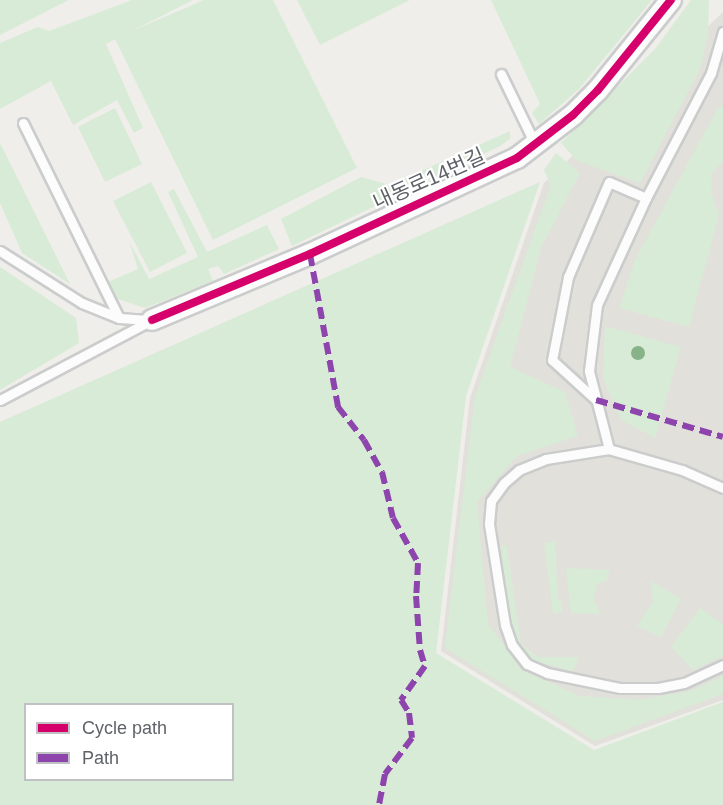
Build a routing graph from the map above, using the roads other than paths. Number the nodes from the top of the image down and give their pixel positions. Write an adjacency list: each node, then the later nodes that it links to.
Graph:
1 (671, 0): 5 (street, 내동로14번길)
2 (723, 32): 6 (lane)
3 (501, 74): 5 (lane)
4 (23, 123): 8 (lane)
5 (536, 146): 9 (street, 내동로14번길)
6 (646, 198): 11 (lane); 11 (lane)
7 (0, 251): 8 (lane, 내동로14번길)
8 (119, 318): 9 (lane, 내동로14번길)
9 (152, 320): 10 (lane)
10 (1, 400)
11 (596, 400): 12 (lane)
12 (609, 450): 13 (lane); 14 (lane)
13 (723, 488)
14 (723, 665)

